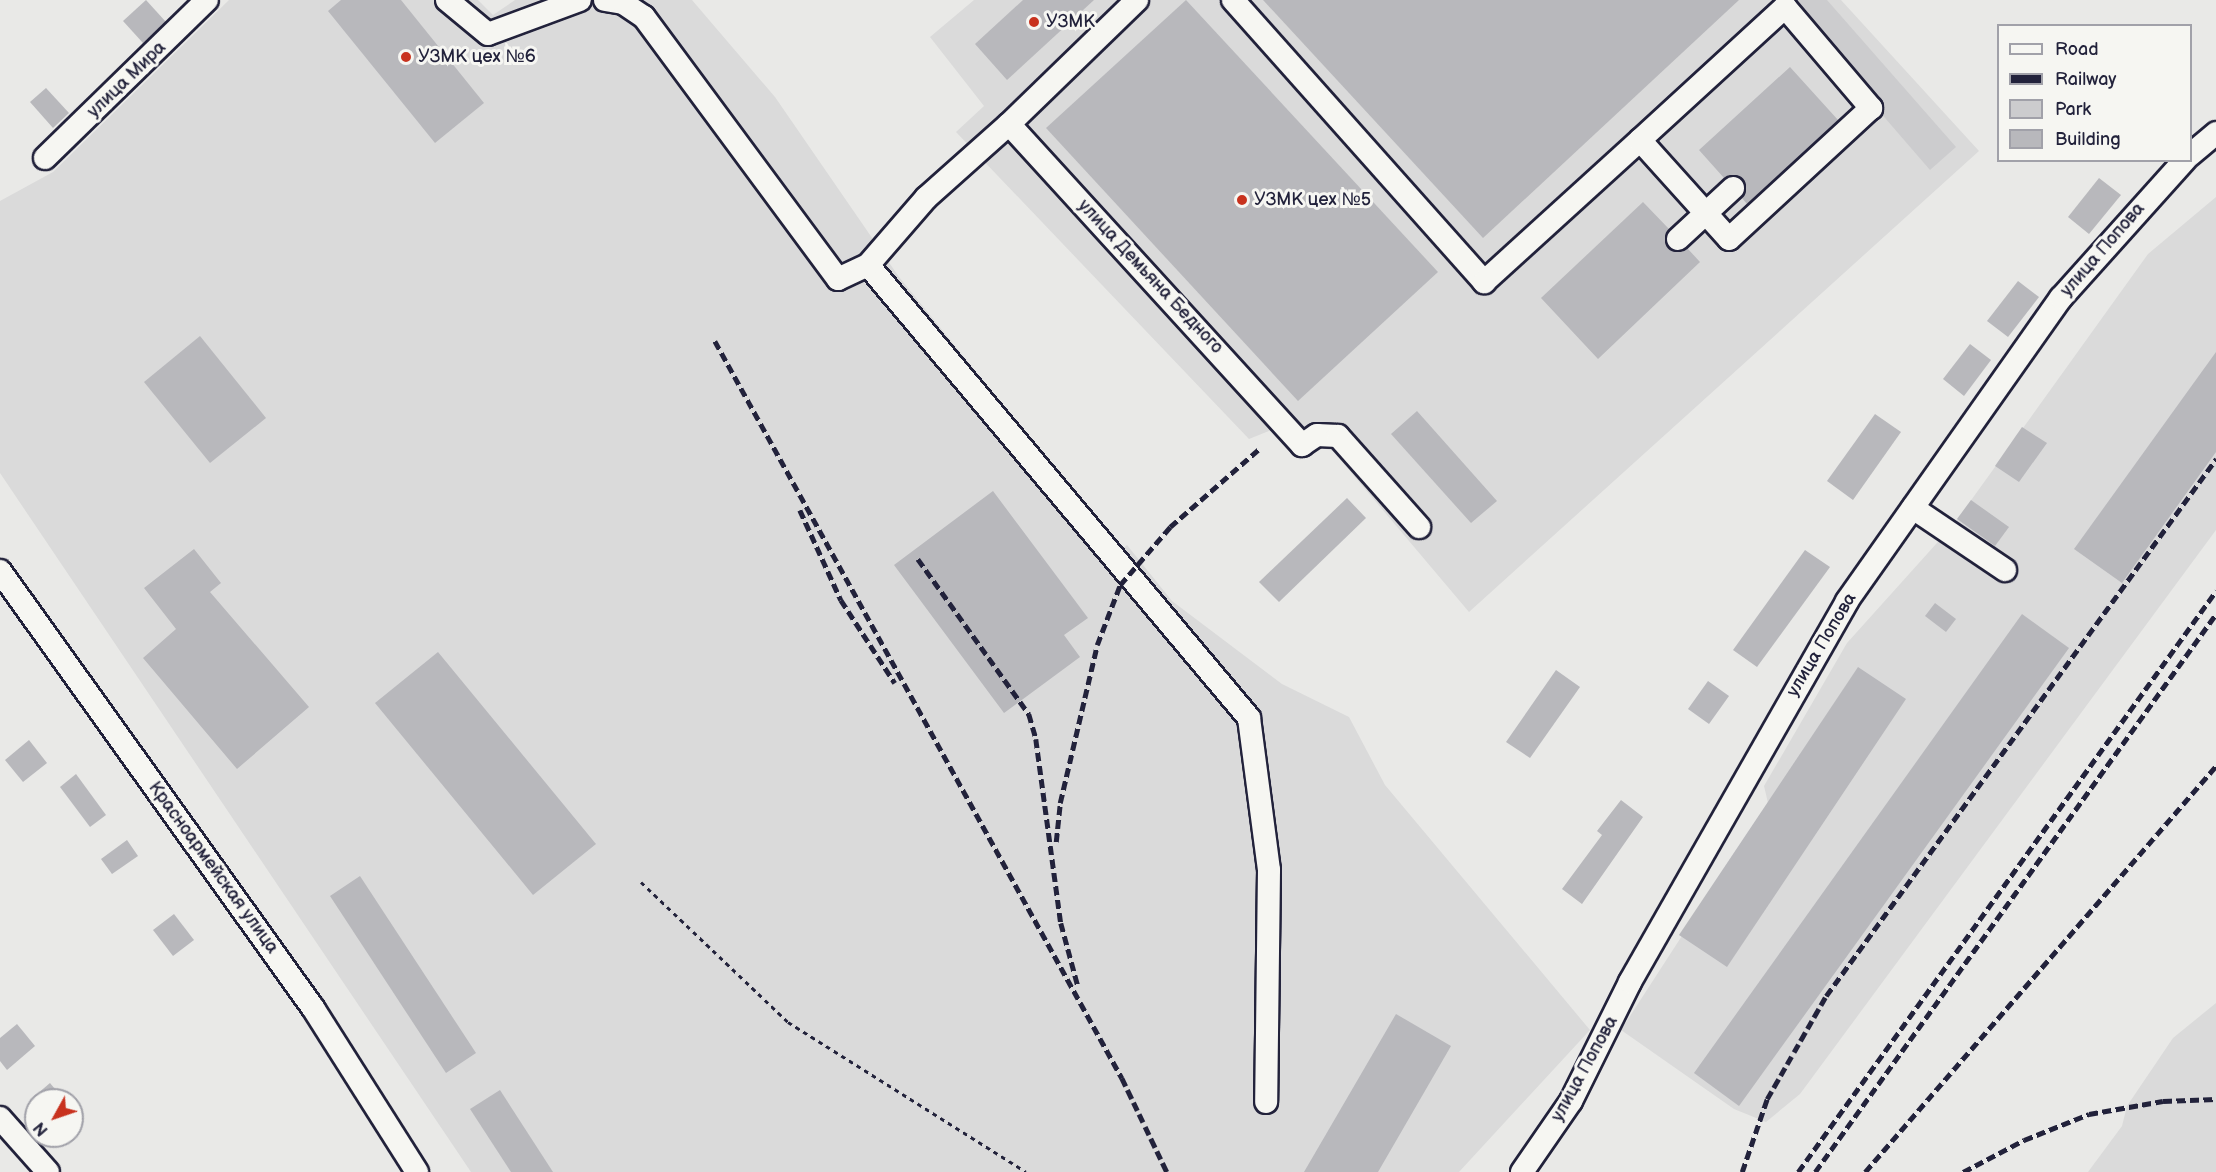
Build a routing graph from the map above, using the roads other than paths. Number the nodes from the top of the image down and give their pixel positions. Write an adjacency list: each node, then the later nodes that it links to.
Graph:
1 (207, 0): 11 (street, улица Мира)
2 (447, 0): 3 (street)
3 (580, 0)
4 (605, 0): 16 (street)
5 (1137, 0): 7 (street)
6 (1233, 0): 9 (street)
7 (1009, 124): 16 (street); 18 (street, улица Демьяна Бедного)
8 (2216, 133): 10 (street)
9 (1640, 140): 14 (street); 14 (street)
10 (2192, 153)
11 (45, 158)
12 (2183, 162): 17 (street, улица Попова)
13 (1733, 188): 14 (street)
14 (1706, 213): 15 (street)
15 (1678, 239)
16 (868, 266): 21 (street)
17 (1914, 508): 19 (street); 25 (street, улица Попова)
18 (1419, 527)
19 (2005, 570)
20 (0, 571): 24 (street, Красноармейская улица)
21 (1266, 1102)
22 (5, 1133): 23 (street)
23 (48, 1172)
24 (417, 1172)
25 (1522, 1172)

